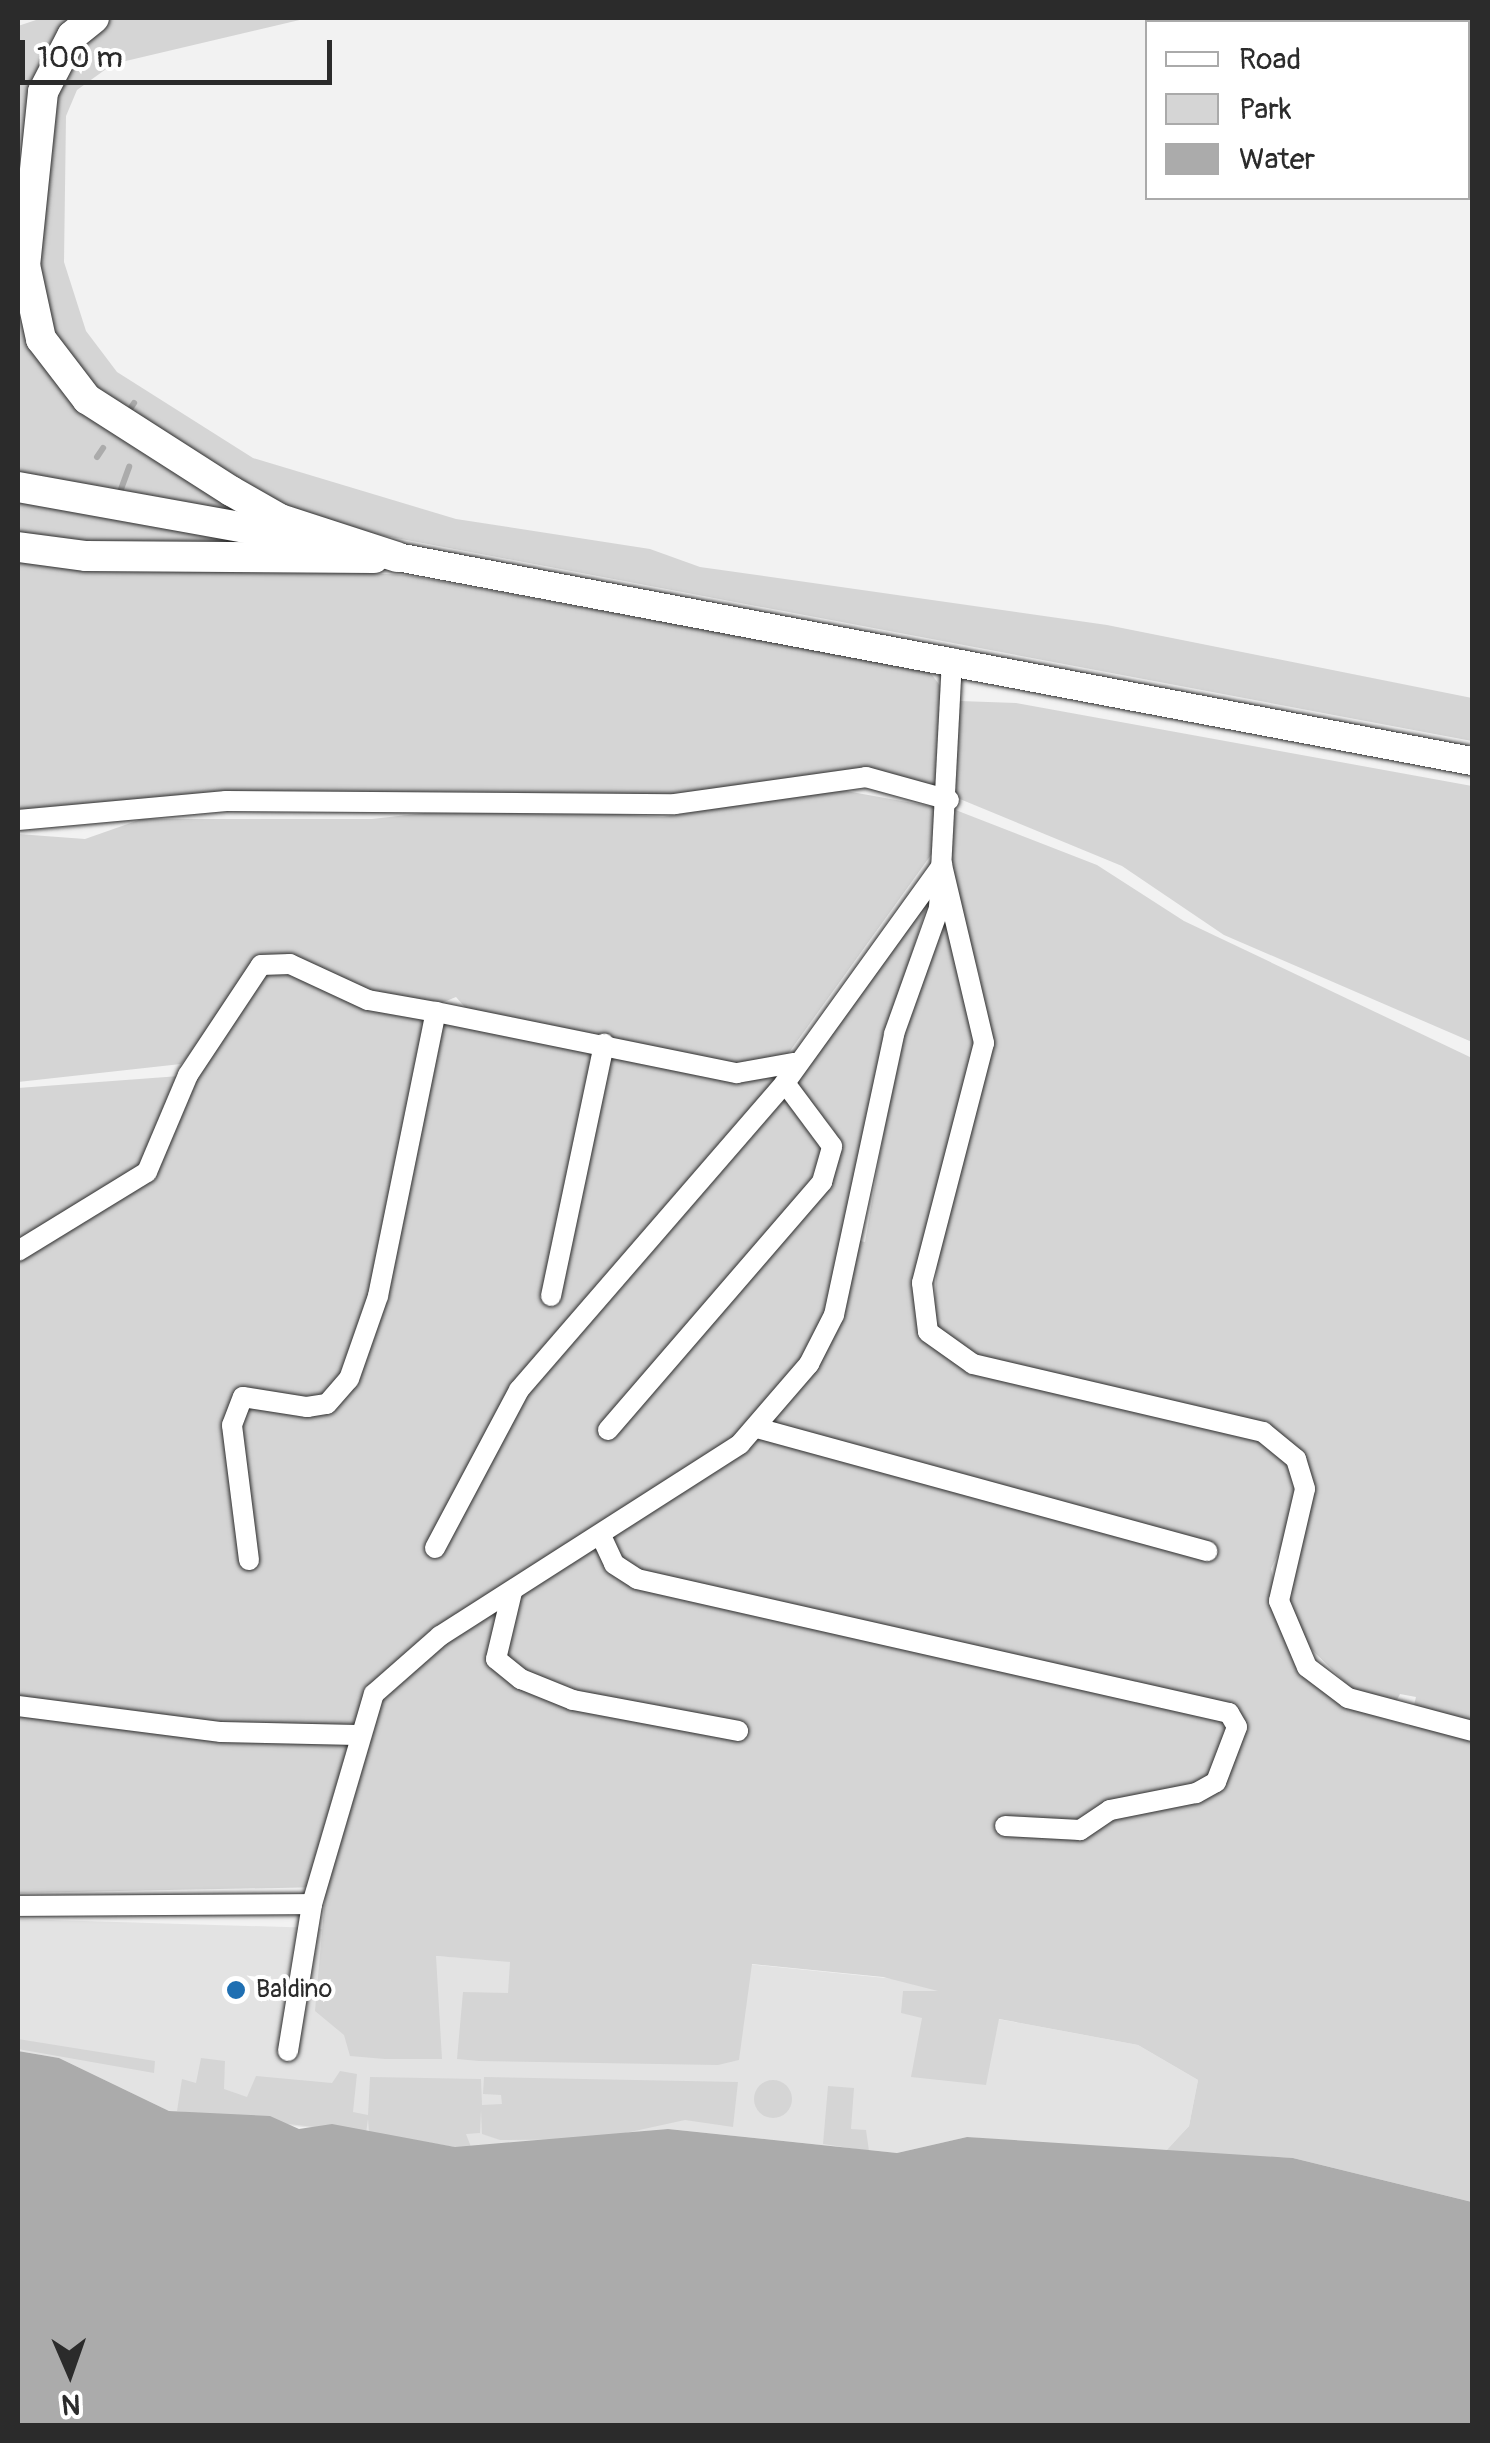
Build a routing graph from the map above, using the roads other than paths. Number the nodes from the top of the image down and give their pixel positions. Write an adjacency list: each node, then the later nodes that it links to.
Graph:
1 (94, 18): 4 (highway)
2 (18, 487): 4 (highway)
3 (18, 546): 4 (highway)
4 (397, 556): 5 (main road)
5 (952, 658): 6 (main road); 7 (lane)
6 (1472, 761)
7 (949, 800): 8 (lane); 9 (lane)
8 (18, 820)
9 (942, 865): 12 (lane); 16 (lane); 25 (lane)
10 (436, 1012): 11 (lane); 14 (lane); 21 (lane)
11 (604, 1044): 12 (lane); 15 (lane)
12 (794, 1063): 13 (lane)
13 (785, 1083): 17 (lane); 19 (lane)
14 (18, 1251)
15 (551, 1296)
16 (757, 1428): 18 (lane); 20 (lane)
17 (608, 1430)
18 (602, 1540): 22 (lane); 27 (lane)
19 (434, 1548)
20 (1208, 1551)
21 (249, 1560)
22 (512, 1592): 24 (lane); 26 (lane)
23 (18, 1706): 26 (lane)
24 (738, 1731)
25 (1472, 1731)
26 (358, 1735): 28 (lane)
27 (1005, 1826)
28 (312, 1904): 29 (lane); 30 (lane)
29 (18, 1906)
30 (288, 2051)

